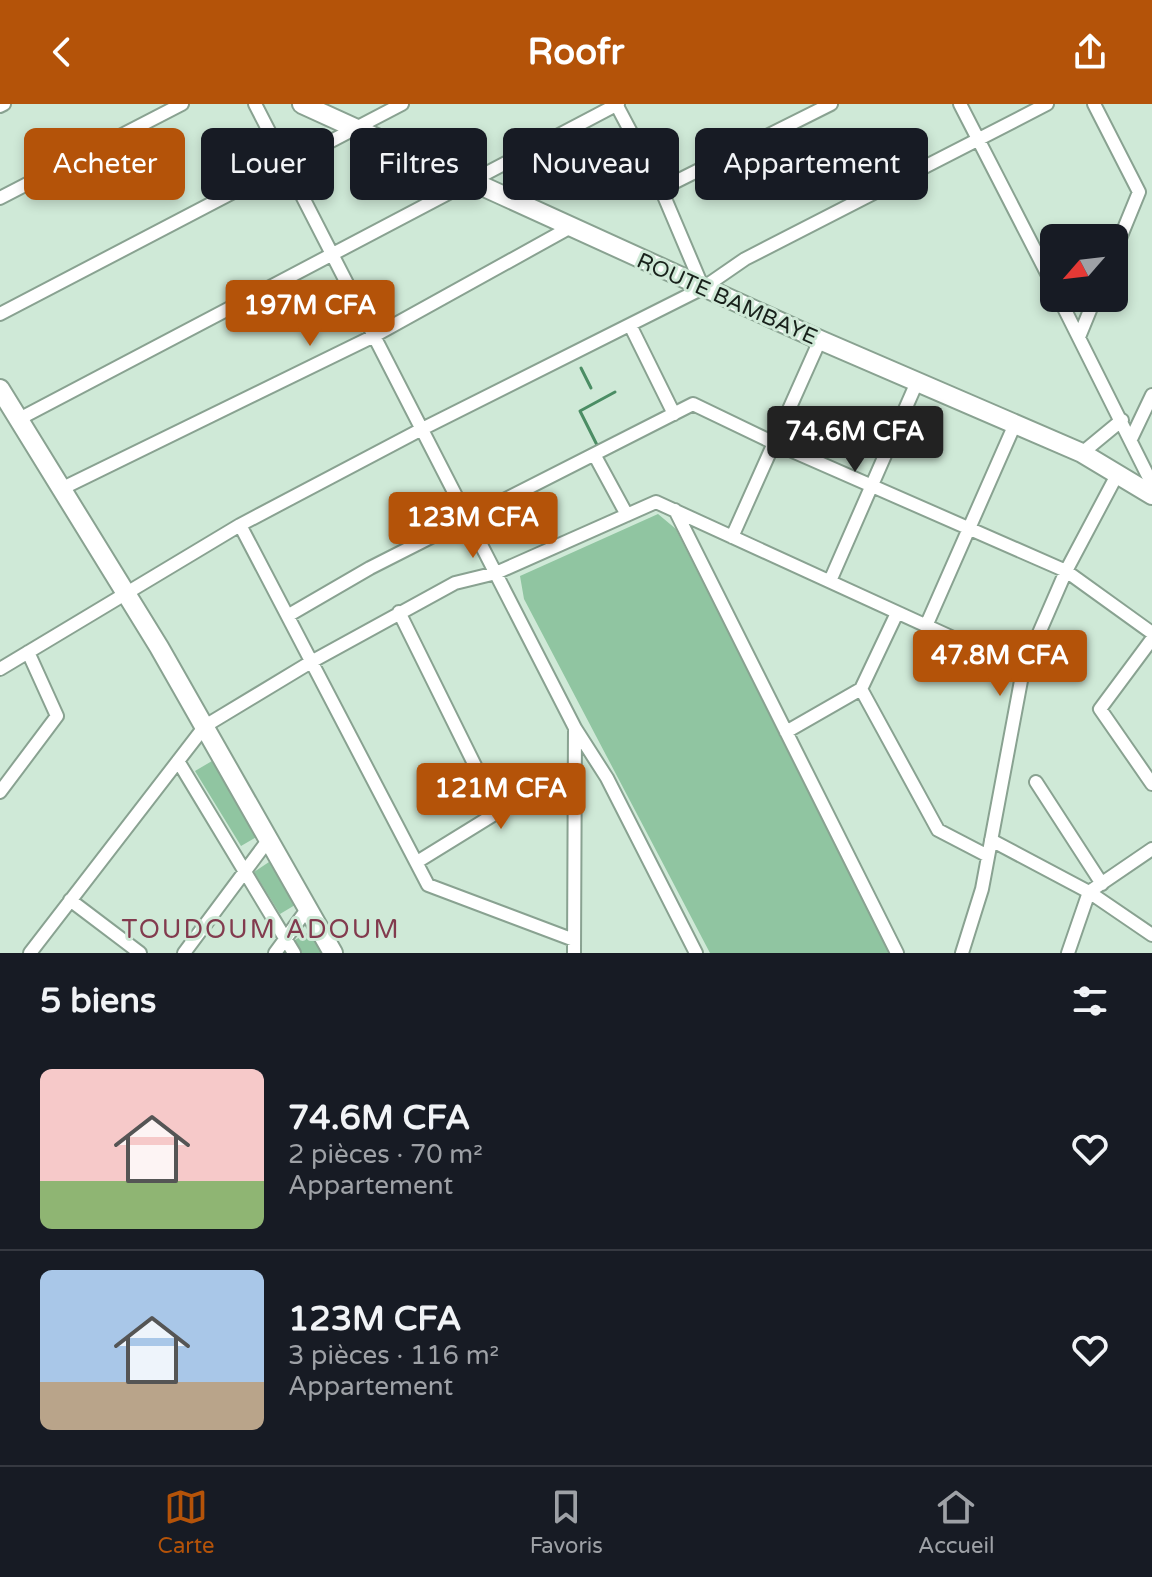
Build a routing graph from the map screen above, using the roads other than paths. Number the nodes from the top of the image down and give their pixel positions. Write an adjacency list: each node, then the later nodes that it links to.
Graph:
1 (182, 104): 17 (street)
2 (255, 104): 10 (street)
3 (302, 104): 11 (street, ROUTE BAMBAYE)
4 (402, 104): 11 (street)
5 (617, 104): 12 (street); 14 (street)
6 (831, 104): 15 (street)
7 (960, 104): 13 (street)
8 (1047, 104): 13 (street)
9 (1094, 104): 22 (street)
10 (267, 128)
11 (353, 128)
12 (629, 128)
13 (979, 140): 25 (street); 26 (street)
14 (487, 175)
15 (679, 180)
16 (487, 191): 23 (street, ROUTE BAMBAYE)
17 (0, 198)
18 (217, 200): 29 (street)
19 (305, 200): 24 (street)
20 (439, 200): 24 (street)
21 (666, 200): 26 (street)
22 (1126, 224)
23 (569, 228): 26 (street, ROUTE BAMBAYE); 31 (street)
24 (333, 254): 31 (street); 38 (street)
25 (1040, 260)
26 (703, 288): 30 (street); 33 (street, ROUTE BAMBAYE)
27 (1066, 312): 32 (street)
28 (1089, 312): 32 (street)
29 (0, 314)
30 (631, 327): 37 (street); 41 (street)
31 (374, 336): 41 (street); 49 (street)
32 (1079, 337): 39 (street)
33 (820, 340): 34 (street, ROUTE BAMBAYE); 43 (street)
34 (917, 382): 40 (street, ROUTE BAMBAYE); 48 (street)
35 (0, 389): 38 (street)
36 (1152, 395): 42 (street)
37 (674, 414): 43 (street); 45 (street)
38 (19, 419): 49 (street)
39 (1122, 420): 42 (street); 44 (street)
40 (1015, 424): 44 (street, ROUTE BAMBAYE); 55 (street)
41 (422, 429): 53 (street); 54 (street)
42 (1131, 439): 47 (street)
43 (774, 443): 48 (street); 56 (street)
44 (1082, 453): 46 (street, ROUTE BAMBAYE)
45 (595, 456): 52 (street); 53 (street)
46 (1118, 473): 50 (street, ROUTE BAMBAYE); 57 (street)
47 (1152, 484)
48 (870, 486): 55 (street); 59 (street)
49 (63, 488): 60 (street)
50 (1152, 495)
51 (675, 510): 52 (street); 56 (street); 73 (street)
52 (627, 515): 58 (street)
53 (468, 519): 58 (street); 63 (street)
54 (240, 525): 60 (street); 63 (street)
55 (969, 528): 57 (street); 64 (street)
56 (732, 537): 59 (street)
57 (1066, 571): 65 (street); 69 (street)
58 (496, 573): 61 (street); 72 (street)
59 (830, 581): 62 (street)
60 (126, 592): 66 (street); 71 (street)
61 (399, 612): 67 (street); 79 (street)
62 (897, 613): 64 (street); 70 (street)
63 (289, 615): 67 (street)
64 (926, 626): 69 (street)
65 (1152, 636): 77 (street)
66 (28, 652): 68 (street); 78 (street)
67 (311, 662): 71 (street); 84 (street)
68 (0, 669)
69 (1023, 670): 81 (street)
70 (861, 689): 73 (street); 83 (street)
71 (205, 726): 74 (street); 80 (street)
72 (575, 728): 75 (street); 99 (street)
73 (786, 732): 100 (street)
74 (178, 761): 85 (street); 88 (street)
75 (572, 775): 79 (street); 92 (street)
76 (1036, 782): 86 (street)
77 (1152, 784)
78 (0, 792)
79 (498, 812): 84 (street)
80 (269, 839): 85 (street); 89 (street)
81 (991, 840): 83 (street); 87 (street)
82 (1152, 849): 86 (street)
83 (988, 856): 101 (street)
84 (417, 862): 92 (street)
85 (245, 872): 91 (street); 95 (street)
86 (1102, 884): 87 (street)
87 (1089, 892): 90 (street); 102 (street)
88 (70, 900): 93 (street); 94 (street)
89 (308, 908): 91 (street); 98 (street)
90 (1152, 935)
91 (285, 939): 96 (street); 97 (street)
92 (574, 947)
93 (30, 953)
94 (140, 953)
95 (184, 953)
96 (275, 953)
97 (294, 953)
98 (333, 953)
99 (696, 953)
100 (897, 953)
101 (962, 953)
102 (1068, 953)

